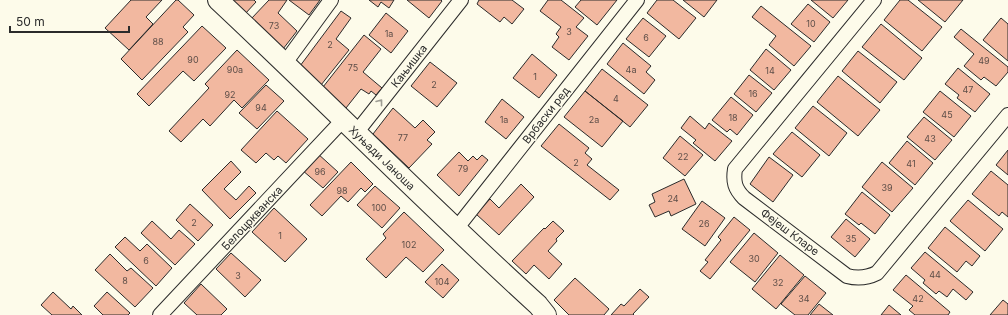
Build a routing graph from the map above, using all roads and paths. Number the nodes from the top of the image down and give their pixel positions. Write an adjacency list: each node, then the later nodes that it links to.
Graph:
1 (218, 0): 6 (street, Хуњади Јаноша)
2 (331, 0): 6 (street)
3 (461, 0): 8 (street, Кањишка, one-way to 3)
4 (637, 0): 9 (street, Врбаски ред)
5 (874, 0): 7 (street, Фејеш Кларе)
6 (285, 63): 8 (street, Хуњади Јаноша)
7 (1008, 115)
8 (350, 127): 9 (street, Хуњади Јаноша); 10 (street, Белоцркванска)
9 (456, 229): 11 (street, Хуњади Јаноша)
10 (160, 315)
11 (546, 315)

